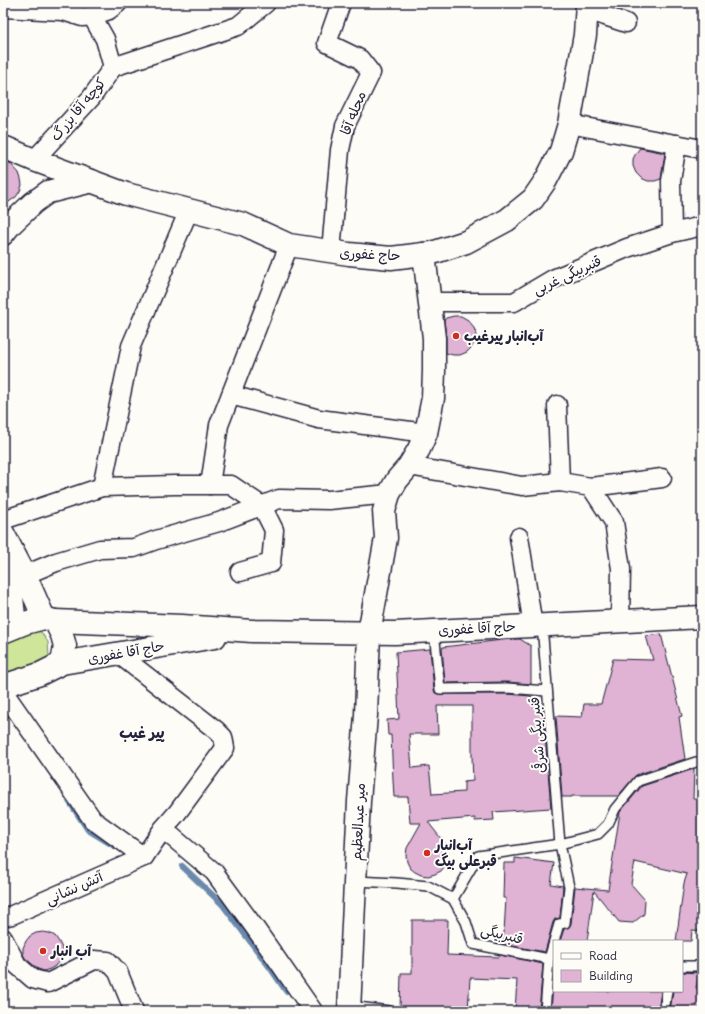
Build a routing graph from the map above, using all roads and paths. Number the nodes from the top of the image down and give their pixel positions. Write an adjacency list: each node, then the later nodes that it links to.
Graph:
1 (118, 3): 7 (street)
2 (266, 3): 9 (street)
3 (341, 3): 21 (street, محله آقا)
4 (587, 6): 8 (street); 10 (main road, حاج غفوری)
5 (63, 7): 6 (street); 7 (street)
6 (3, 8)
7 (92, 16): 9 (street, کوچه آقا بزرگ)
8 (626, 23)
9 (113, 67): 14 (street, کوچه آقا بزرگ)
10 (569, 124): 11 (street); 22 (main road, حاج غفوری)
11 (677, 144): 13 (street); 18 (street)
12 (4, 147): 14 (main road, حاج غفوری)
13 (702, 149)
14 (34, 160): 15 (main road, حاج غفوری)
15 (92, 181): 16 (main road, حاج غفوری); 19 (main road)
16 (189, 210): 20 (main road, حاج غفوری); 31 (street)
17 (702, 226): 18 (street, قنبربیگی غربی)
18 (672, 233): 23 (street, قنبربیگی غربی)
19 (3, 234)
20 (289, 245): 21 (main road, حاج غفوری); 24 (street)
21 (331, 251): 22 (main road, حاج غفوری)
22 (424, 254): 23 (main road, میر عبدالعظیم)
23 (429, 302): 26 (main road, میر عبدالعظیم)
24 (231, 395): 26 (street); 30 (street)
25 (557, 405): 29 (street)
26 (426, 433): 27 (main road, میر عبدالعظیم)
27 (409, 466): 29 (street); 33 (main road, میر عبدالعظیم)
28 (662, 478): 32 (street)
29 (560, 482): 32 (street)
30 (210, 485): 31 (street); 34 (street)
31 (102, 487): 35 (street)
32 (591, 487): 41 (street)
33 (389, 494): 34 (street); 46 (main road, میر عبدالعظیم)
34 (262, 506): 37 (street); 38 (street)
35 (4, 530): 38 (main road); 43 (main road)
36 (519, 537): 42 (street)
37 (240, 572)
38 (25, 575): 40 (main road)
39 (702, 617): 41 (main road, حاج آقا غفوری)
40 (49, 619): 43 (main road); 44 (main road, حاج آقا غفوری); 48 (main road)
41 (620, 621): 42 (main road, حاج آقا غفوری)
42 (538, 625): 45 (main road, حاج آقا غفوری); 51 (lane, قنبر بیگی شرقی)
43 (9, 629)
44 (252, 631): 46 (main road, حاج آقا غفوری); 47 (main road, حاج آقا غفوری)
45 (434, 631): 46 (main road, حاج آقا غفوری); 51 (lane)
46 (369, 633): 56 (main road, میر عبدالعظیم)
47 (117, 653): 48 (main road, حاج آقا غفوری); 53 (street)
48 (62, 662): 49 (main road, حاج آقا غفوری)
49 (3, 686)
50 (3, 691): 55 (street)
51 (547, 691): 54 (lane, قنبر بیگی شرقی)
52 (702, 762): 54 (lane)
53 (163, 829): 55 (street); 68 (street)
54 (560, 844): 57 (lane); 60 (lane, قنبر بیگی شرقی)
55 (144, 857): 58 (street, آتش نشانی)
56 (355, 881): 57 (lane); 66 (main road, میر عبدالعظیم)
57 (453, 899): 62 (lane, قنبربیگی)
58 (3, 917)
59 (3, 938): 67 (street)
60 (555, 940)
61 (553, 945): 62 (lane)
62 (549, 959): 70 (lane)
63 (683, 966): 64 (lane)
64 (702, 966)
65 (667, 992): 71 (lane)
66 (350, 1008): 69 (lane)
67 (134, 1011)
68 (313, 1011)
69 (389, 1011)
70 (545, 1011)
71 (664, 1011)

